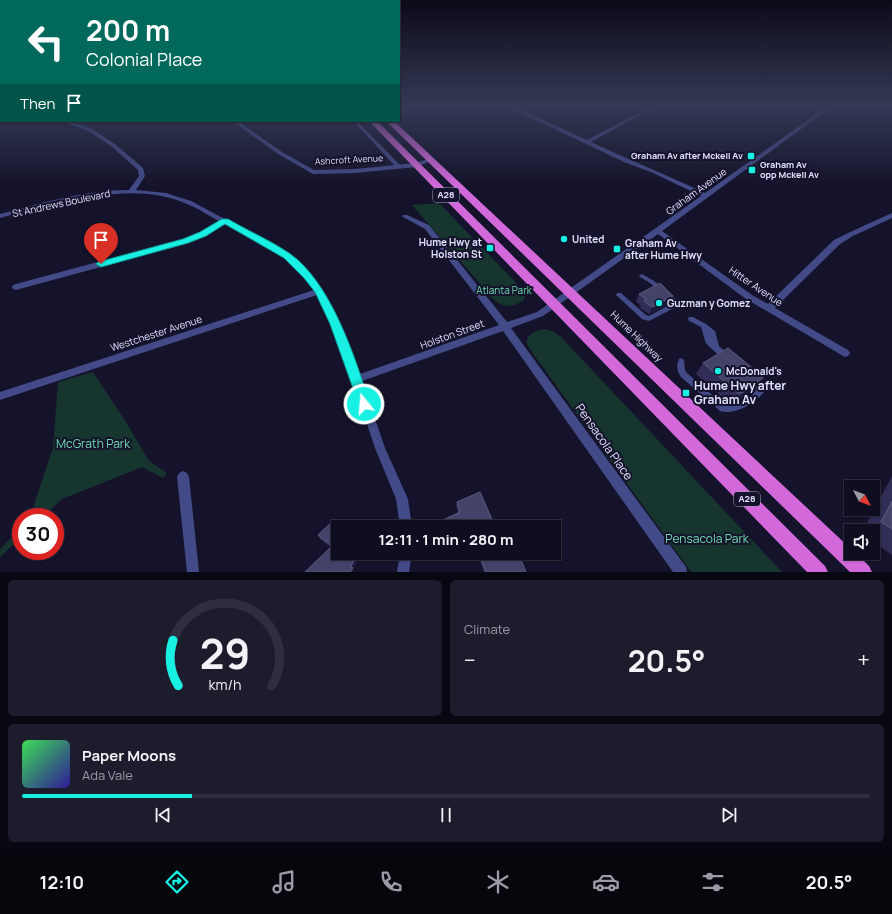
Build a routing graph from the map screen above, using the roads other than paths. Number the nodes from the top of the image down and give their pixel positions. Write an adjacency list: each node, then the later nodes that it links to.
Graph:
1 (93, 132): 13 (street)
2 (250, 132): 12 (street, Ashcroft Avenue)
3 (365, 132): 12 (lane)
4 (383, 132): 11 (highway, A28)
5 (401, 132): 10 (highway, Hume Highway / A28)
6 (566, 132): 9 (street)
7 (607, 132): 9 (street)
8 (795, 132): 14 (street, Graham Avenue)
9 (588, 142): 14 (street)
10 (431, 160): 11 (street, Ashcroft Avenue); 23 (highway, Hume Highway / A28)
11 (416, 165): 12 (street, Ashcroft Avenue); 25 (highway, A28)
12 (398, 166)
13 (132, 191): 15 (street, St Andrews Boulevard); 18 (street, St Andrews Boulevard)
14 (706, 196): 19 (street, Graham Avenue)
15 (0, 216)
16 (405, 216): 28 (street, Pensacola Place)
17 (892, 216): 26 (street)
18 (225, 221): 21 (street); 22 (street, St Andrews Boulevard)
19 (658, 230): 23 (street, Graham Avenue); 26 (street, Hitter Avenue)
20 (642, 276): 24 (lane)
21 (16, 287)
22 (319, 291): 33 (street, St Andrews Boulevard); 34 (street, Westchester Avenue)
23 (570, 293): 25 (street, Graham Avenue); 42 (highway, Hume Highway / A28)
24 (619, 295)
25 (554, 305): 28 (street, Holston Street); 41 (highway, A28)
26 (769, 309): 29 (street, Hitter Avenue)
27 (691, 319): 31 (lane)
28 (506, 326): 33 (street, Holston Street); 40 (street, Pensacola Place)
29 (845, 353)
30 (681, 361): 32 (lane)
31 (734, 364)
32 (746, 374)
33 (357, 379): 36 (street, St Andrews Boulevard)
34 (0, 396)
35 (183, 477): 38 (street)
36 (405, 520)
37 (405, 560): 39 (street)
38 (192, 572)
39 (403, 572)
40 (680, 572)
41 (818, 572)
42 (863, 572)

